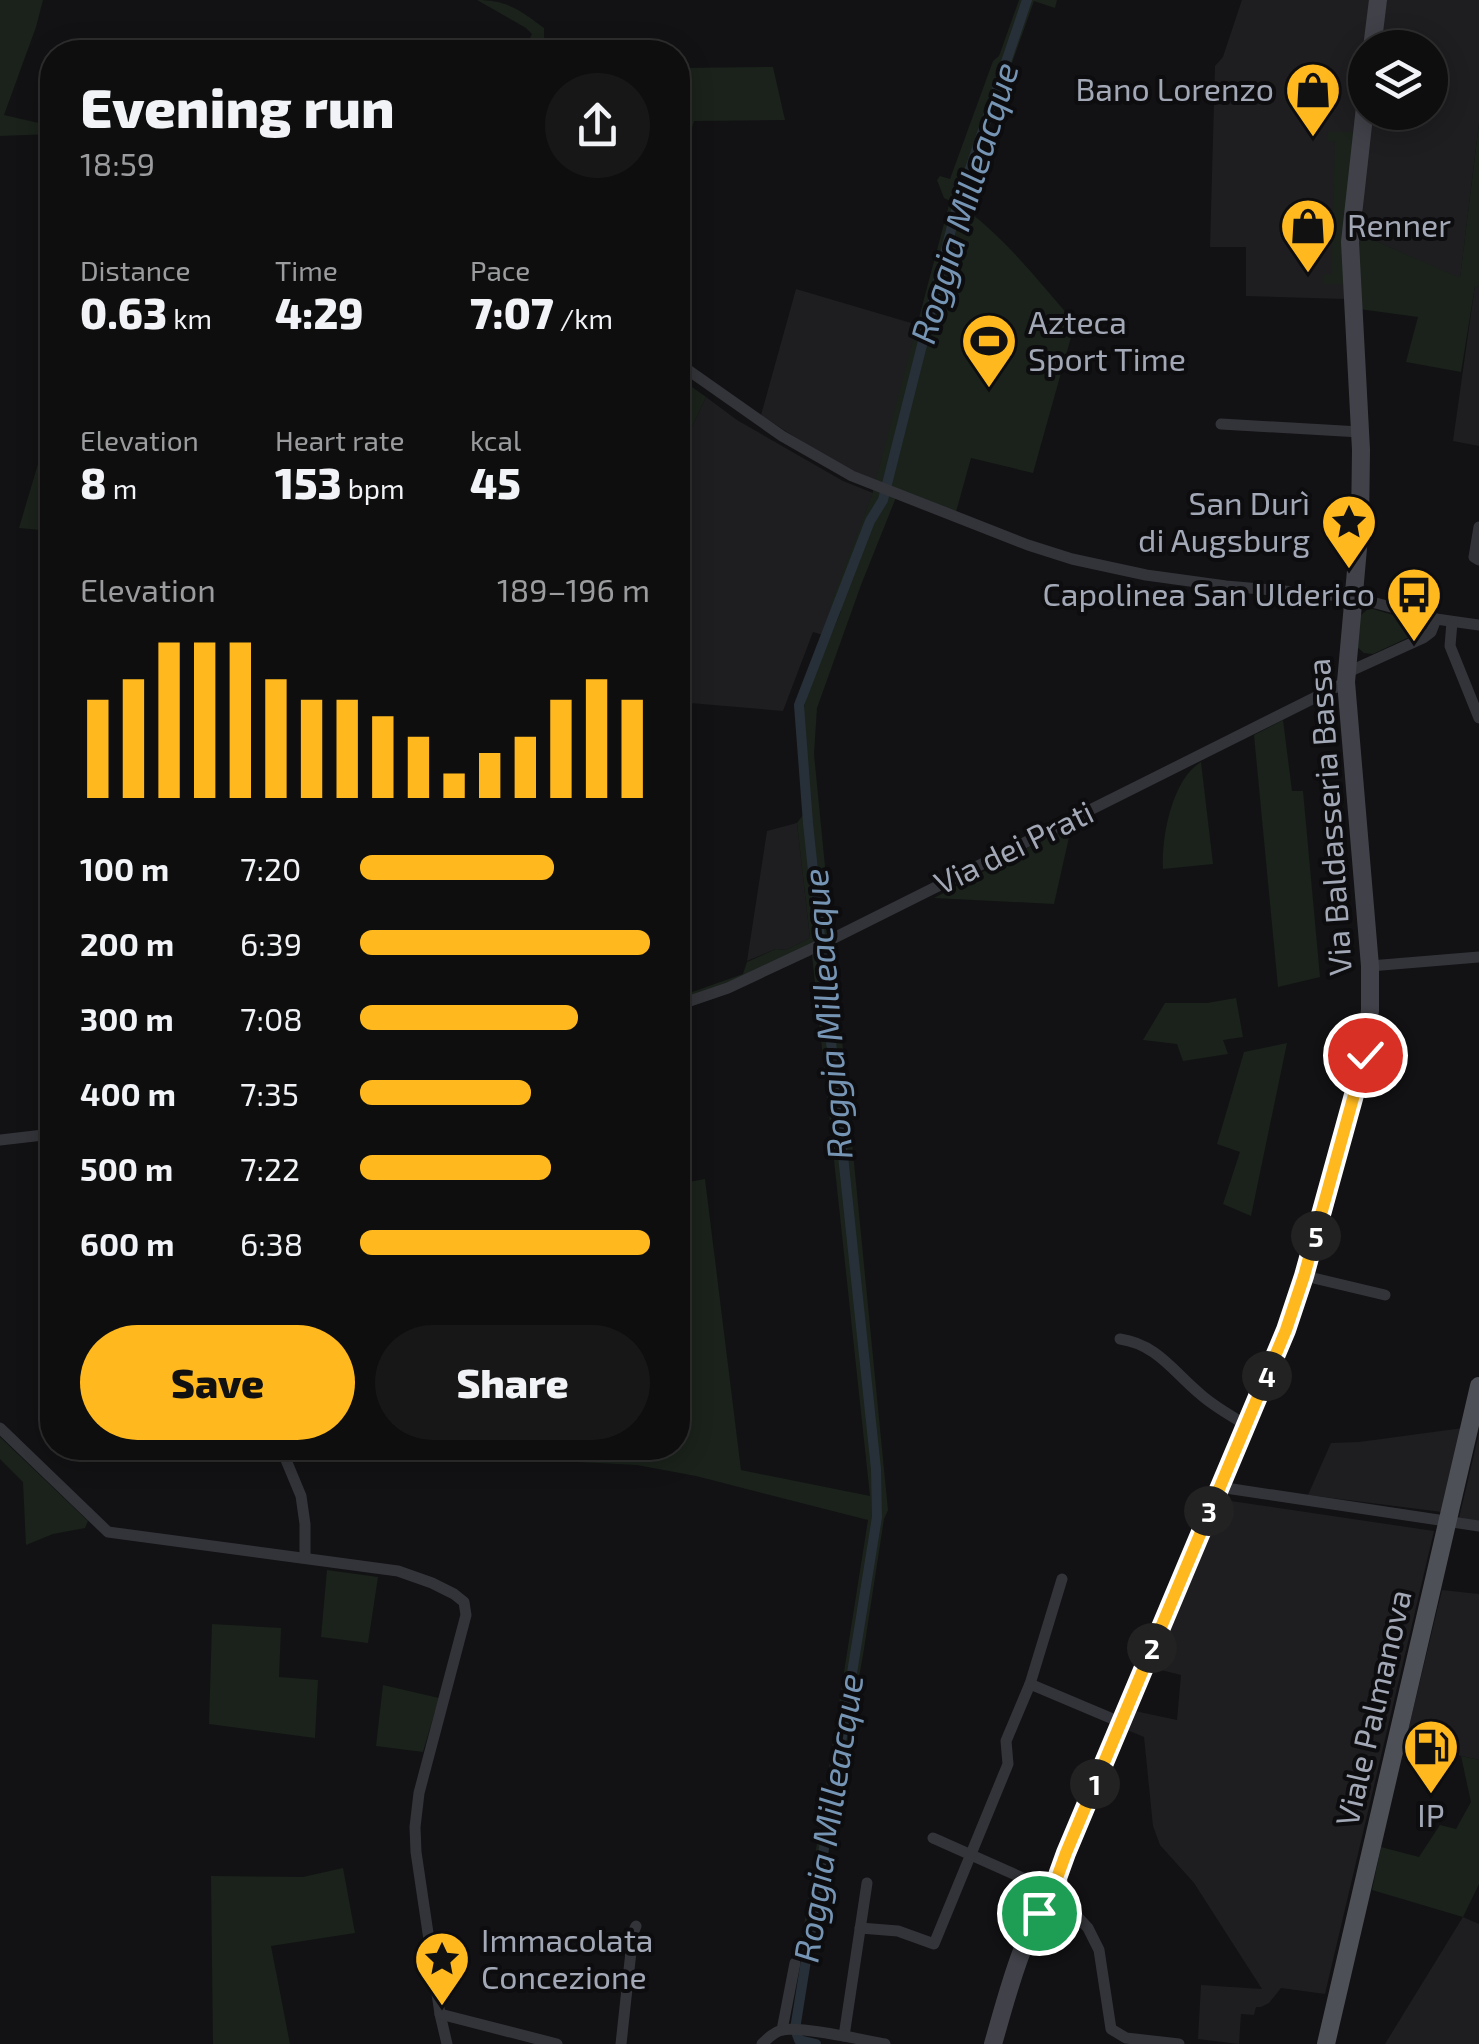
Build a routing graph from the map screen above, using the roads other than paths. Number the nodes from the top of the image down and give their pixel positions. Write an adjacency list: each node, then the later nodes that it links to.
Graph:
1 (1378, 0): 2 (street)
2 (1374, 30)
3 (1362, 130): 6 (street, Via Baldasseria Bassa)
4 (690, 371): 9 (street)
5 (1222, 424): 6 (street)
6 (1360, 432): 9 (street, Via Baldasseria Bassa)
7 (1479, 527): 8 (street)
8 (1479, 560)
9 (1353, 597): 10 (street); 13 (street, Via Baldasseria Bassa)
10 (1436, 619): 11 (street); 13 (street, Via dei Prati)
11 (1452, 622): 12 (street); 14 (street)
12 (1479, 625)
13 (1346, 678): 16 (street, Via Baldasseria Bassa); 17 (street, Via dei Prati)
14 (1479, 718)
15 (1479, 957): 16 (street)
16 (1370, 966): 20 (street, Via Baldasseria Bassa)
17 (690, 1001)
18 (40, 1135): 19 (street)
19 (0, 1140)
20 (1304, 1276): 21 (street); 24 (street, Via Baldasseria Bassa)
21 (1384, 1295)
22 (1120, 1339): 24 (street)
23 (1479, 1386): 28 (main road, Viale Palmanova)
24 (1246, 1426): 27 (street, Via Baldasseria Bassa)
25 (0, 1428): 30 (street)
26 (287, 1460): 30 (street)
27 (1219, 1487): 28 (street); 33 (street, Via Baldasseria Bassa)
28 (1448, 1520): 29 (street); 51 (main road, Viale Palmanova)
29 (1479, 1526)
30 (305, 1558): 41 (street)
31 (1062, 1579): 32 (street)
32 (1030, 1684): 33 (street); 35 (street)
33 (1120, 1722): 37 (street, Via Baldasseria Bassa)
34 (933, 1838): 35 (street)
35 (972, 1854): 37 (street); 39 (street)
36 (866, 1883): 39 (street)
37 (1056, 1895): 49 (street, Via Baldasseria Bassa); 50 (street)
38 (636, 1926): 47 (street)
39 (860, 1928): 43 (street)
40 (795, 1963): 42 (street)
41 (440, 2014): 45 (street); 46 (street)
42 (791, 2030): 43 (street); 44 (street)
43 (844, 2036): 48 (street)
44 (765, 2043)
45 (447, 2044)
46 (558, 2044)
47 (621, 2044)
48 (885, 2044)
49 (993, 2044)
50 (1179, 2044)
51 (1326, 2044)

